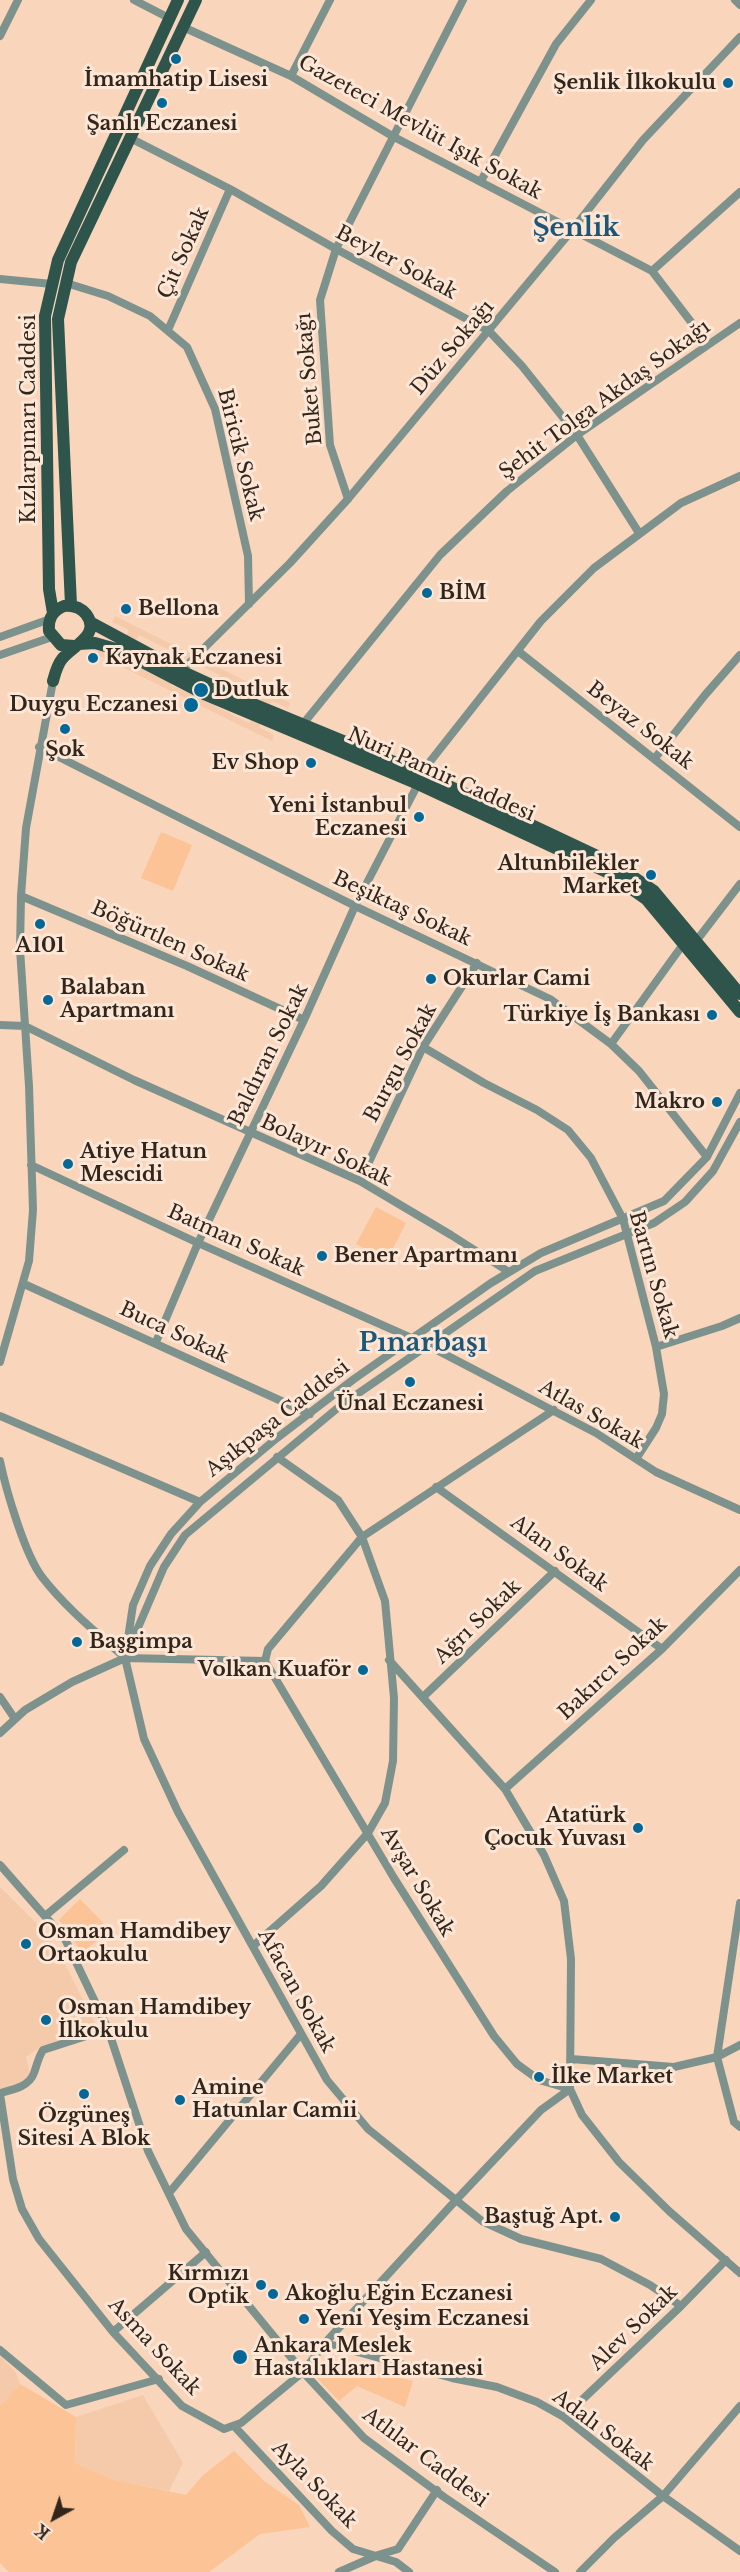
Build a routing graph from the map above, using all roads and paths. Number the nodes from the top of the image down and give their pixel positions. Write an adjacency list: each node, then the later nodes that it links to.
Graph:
1 (18, 0): 12 (street)
2 (134, 0): 10 (street)
3 (178, 0): 10 (main road, Kızlarpınarı Caddesi)
4 (196, 0): 11 (main road, Kızlarpınarı Caddesi)
5 (330, 0): 14 (street)
6 (463, 0): 15 (street, Buket Sokağı)
7 (591, 0): 17 (street)
8 (735, 0): 9 (street)
9 (740, 4)
10 (169, 18): 25 (main road, Kızlarpınarı Caddesi)
11 (183, 27): 14 (street, Gazeteci Mevlüt Işık Sokak); 16 (main road, Kızlarpınarı Caddesi)
12 (0, 36)
13 (740, 37): 20 (street, Düz Sokağı)
14 (291, 76): 15 (street, Gazeteci Mevlüt Işık Sokak)
15 (394, 137): 17 (street, Gazeteci Mevlüt Işık Sokak); 21 (street, Buket Sokağı)
16 (130, 138): 18 (street, Beyler Sokak); 24 (main road, Kızlarpınarı Caddesi)
17 (481, 181): 20 (street, Gazeteci Mevlüt Işık Sokak)
18 (230, 189): 21 (street, Beyler Sokak); 27 (street, Çit Sokak)
19 (740, 192): 22 (street)
20 (573, 229): 22 (street, Gazeteci Mevlüt Işık Sokak); 28 (street, Düz Sokağı)
21 (336, 249): 28 (street, Beyler Sokak); 32 (street, Buket Sokağı)
22 (652, 271): 29 (street, Gazeteci Mevlüt Işık Sokak)
23 (0, 279): 25 (street)
24 (66, 283): 27 (street, Biricik Sokak); 35 (main road, Kızlarpınarı Caddesi)
25 (52, 284): 36 (main road, Kızlarpınarı Caddesi)
26 (740, 323): 29 (street, Şehit Tolga Akdaş Sokağı)
27 (168, 330): 34 (street, Biricik Sokak)
28 (489, 331): 30 (street, Beyler Sokak); 32 (street, Düz Sokağı)
29 (708, 344): 30 (street, Şehit Tolga Akdaş Sokağı)
30 (578, 435): 33 (street, Beyler Sokak); 46 (street, Şehit Tolga Akdaş Sokağı)
31 (740, 476): 33 (street, Baldıran Sokak)
32 (348, 499): 34 (street, Düz Sokağı)
33 (639, 533): 41 (street, Baldıran Sokak)
34 (249, 604): 44 (street, Düz Sokağı)
35 (71, 605): 36 (main road); 37 (main road)
36 (51, 616): 38 (street); 39 (main road)
37 (90, 622): 40 (main road); 44 (main road, Nuri Pamir Caddesi)
38 (0, 637)
39 (52, 638): 40 (main road); 42 (street); 45 (main road)
40 (77, 645): 45 (main road); 49 (main road, Nuri Pamir Caddesi)
41 (518, 651): 48 (street, Beyaz Sokak); 49 (street, Baldıran Sokak)
42 (0, 655)
43 (740, 655): 48 (street)
44 (181, 671): 46 (main road, Nuri Pamir Caddesi)
45 (53, 681): 47 (street)
46 (303, 724): 49 (main road, Nuri Pamir Caddesi)
47 (39, 747): 52 (street); 53 (street, Beşiktaş Sokak)
48 (655, 758): 50 (street, Beyaz Sokak)
49 (419, 778): 53 (street, Baldıran Sokak); 54 (main road, Nuri Pamir Caddesi); 55 (main road, Nuri Pamir Caddesi)
50 (740, 827)
51 (740, 884): 54 (street)
52 (21, 896): 59 (street, Böğürtlen Sokak); 61 (street)
53 (356, 906): 56 (street, Beşiktaş Sokak); 59 (street, Baldıran Sokak)
54 (697, 940): 57 (main road, Nuri Pamir Caddesi)
55 (684, 943): 58 (main road, Nuri Pamir Caddesi); 62 (street)
56 (477, 963): 62 (street, Beşiktaş Sokak); 63 (street, Burgu Sokak)
57 (740, 994)
58 (740, 1012)
59 (304, 1020): 66 (street, Baldıran Sokak)
60 (0, 1025): 61 (street)
61 (24, 1026): 66 (street, Bolayır Sokak); 68 (street)
62 (611, 1044): 67 (street, Beşiktaş Sokak)
63 (423, 1047): 69 (street, Burgu Sokak); 70 (street, Bartın Sokak)
64 (740, 1093): 67 (street, Aşıkpaşa Caddesi)
65 (740, 1122): 71 (street, Aşıkpaşa Caddesi)
66 (249, 1133): 69 (street, Bolayır Sokak); 72 (street, Baldıran Sokak)
67 (707, 1157): 70 (street, Aşıkpaşa Caddesi)
68 (31, 1165): 72 (street, Batman Sokak); 74 (street)
69 (360, 1181): 73 (street, Bolayır Sokak)
70 (623, 1220): 71 (street, Bartın Sokak); 73 (street, Aşıkpaşa Caddesi)
71 (627, 1233): 78 (street, Aşıkpaşa Caddesi); 79 (street, Bartın Sokak)
72 (198, 1243): 76 (street, Batman Sokak); 77 (street, Baldıran Sokak)
73 (509, 1272): 76 (street, Aşıkpaşa Caddesi)
74 (24, 1284): 77 (street, Buca Sokak); 80 (street)
75 (740, 1318): 79 (street)
76 (412, 1338): 78 (street, Batman Sokak); 82 (street, Aşıkpaşa Caddesi)
77 (156, 1342): 82 (street, Buca Sokak)
78 (427, 1345): 81 (street, Atlas Sokak); 84 (street, Aşıkpaşa Caddesi)
79 (656, 1347): 85 (street, Bartın Sokak)
80 (0, 1362)
81 (554, 1410): 85 (street, Atlas Sokak); 87 (street)
82 (310, 1414): 88 (street, Aşıkpaşa Caddesi)
83 (0, 1416): 88 (street)
84 (277, 1457): 90 (street); 94 (street, Aşıkpaşa Caddesi)
85 (636, 1459): 89 (street, Atlas Sokak)
86 (0, 1461): 94 (street)
87 (436, 1486): 90 (street); 92 (street, Alan Sokak)
88 (200, 1502): 94 (street, Aşıkpaşa Caddesi)
89 (740, 1510)
90 (362, 1537): 95 (street); 96 (street)
91 (740, 1570): 93 (street, Bakırcı Sokak)
92 (555, 1571): 93 (street, Alan Sokak); 98 (street, Ağrı Sokak)
93 (662, 1649): 101 (street, Bakırcı Sokak)
94 (125, 1658): 96 (street); 99 (street); 107 (street, Afacan Sokak)
95 (389, 1660): 98 (street); 102 (street)
96 (265, 1661): 102 (street, Avşar Sokak)
97 (0, 1697): 99 (street)
98 (423, 1697): 101 (street)
99 (15, 1719): 100 (street)
100 (0, 1733)
101 (505, 1789): 112 (street)
102 (368, 1833): 107 (street); 113 (street, Avşar Sokak)
103 (124, 1850): 106 (street)
104 (0, 1865): 106 (street, Atlılar Caddesi)
105 (740, 1904): 111 (street)
106 (45, 1916): 108 (street, Atlılar Caddesi)
107 (253, 1946): 109 (street, Afacan Sokak)
108 (108, 2029): 114 (street); 116 (street, Atlılar Caddesi)
109 (301, 2034): 116 (street); 117 (street, Afacan Sokak)
110 (740, 2045): 111 (street)
111 (717, 2056): 112 (street); 115 (street)
112 (570, 2059): 113 (street)
113 (570, 2089): 117 (street); 119 (street)
114 (0, 2094): 122 (street, Asma Sokak)
115 (740, 2127)
116 (169, 2193): 118 (street, Atlılar Caddesi)
117 (457, 2199): 121 (street, Afacan Sokak); 123 (street)
118 (206, 2253): 122 (street); 125 (street, Atlılar Caddesi)
119 (726, 2260): 120 (street); 121 (street, Alev Sokak)
120 (740, 2273)
121 (681, 2307): 128 (street, Alev Sokak)
122 (113, 2332): 126 (street, Asma Sokak)
123 (325, 2343): 125 (street); 128 (street, Adalı Sokak)
124 (0, 2350): 126 (street)
125 (303, 2372): 129 (street); 130 (street, Atlılar Caddesi)
126 (159, 2379): 129 (street, Asma Sokak)
127 (740, 2406): 131 (street)
128 (564, 2417): 131 (street, Adalı Sokak)
129 (234, 2426): 133 (street, Ayla Sokak)
130 (437, 2490): 133 (street); 136 (street, Atlılar Caddesi)
131 (663, 2496): 132 (street, Adalı Sokak); 137 (street)
132 (740, 2551)
133 (378, 2555): 134 (street); 135 (street, Ayla Sokak)
134 (339, 2572)
135 (409, 2572)
136 (555, 2572)
137 (580, 2572)

